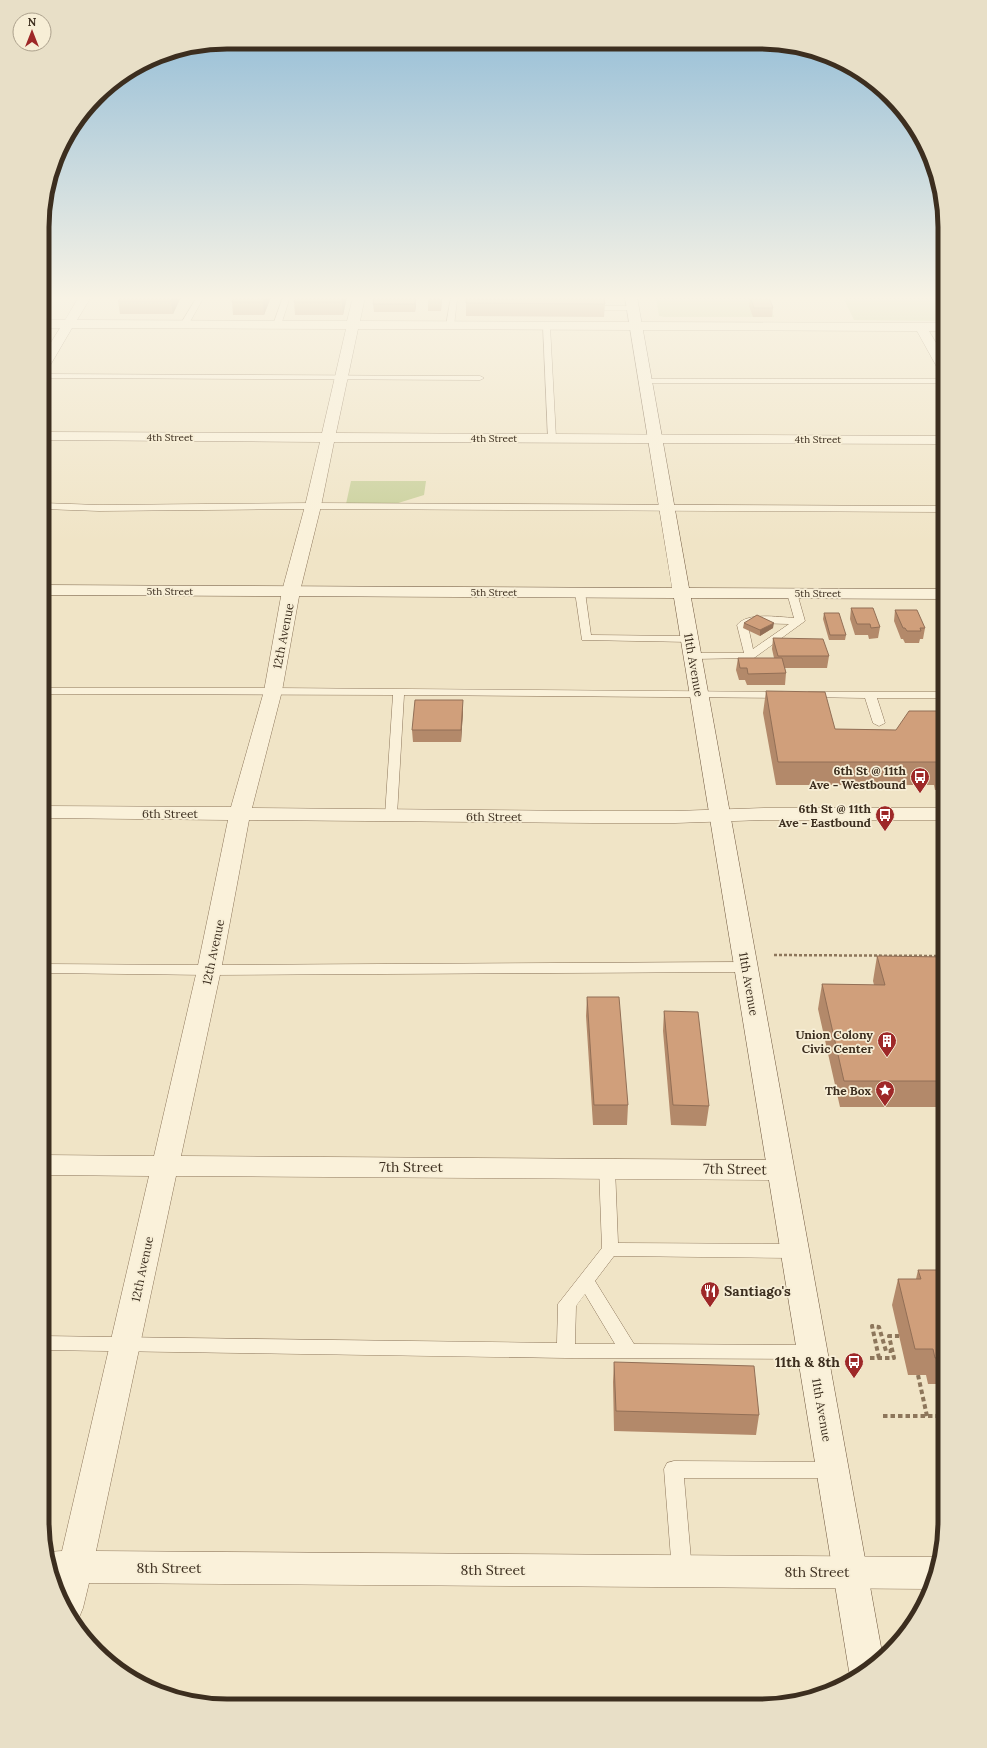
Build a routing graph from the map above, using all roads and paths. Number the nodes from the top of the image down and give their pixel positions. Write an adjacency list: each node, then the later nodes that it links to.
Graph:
1 (340, 379): 6 (street, 12th Avenue)
2 (549, 379): 7 (lane)
3 (645, 381): 4 (lane); 8 (street, 11th Avenue)
4 (938, 381)
5 (49, 436): 6 (street, 4th Street)
6 (327, 437): 7 (street, 4th Street); 11 (street, 12th Avenue)
7 (552, 438): 8 (street, 4th Street)
8 (655, 438): 9 (street, 4th Street); 12 (street, 11th Avenue)
9 (938, 440)
10 (49, 506): 11 (lane)
11 (313, 506): 12 (lane); 15 (street, 12th Avenue)
12 (667, 507): 13 (lane); 17 (street, 11th Avenue)
13 (938, 509)
14 (49, 590): 15 (street, 5th Street)
15 (291, 591): 16 (street, 5th Street); 24 (street, 12th Avenue)
16 (580, 592): 17 (street, 5th Street); 21 (lane)
17 (682, 593): 18 (street, 5th Street); 21 (street, 11th Avenue)
18 (792, 593): 19 (street, 5th Street); 20 (lane)
19 (938, 594)
20 (800, 621): 22 (lane); 22 (lane)
21 (691, 647): 22 (lane); 26 (street, 11th Avenue)
22 (750, 656)
23 (49, 691): 24 (lane)
24 (272, 691): 25 (lane); 31 (street, 12th Avenue)
25 (399, 693): 26 (lane); 33 (lane)
26 (699, 694): 27 (lane); 34 (street, 11th Avenue)
27 (870, 695): 28 (lane); 29 (lane)
28 (938, 695)
29 (880, 723)
30 (49, 812): 31 (street, 6th Street)
31 (240, 813): 33 (street, 6th Street); 39 (street, 12th Avenue)
32 (938, 814): 34 (street, 6th Street)
33 (391, 815): 34 (street, 6th Street)
34 (720, 815): 37 (street, 11th Avenue)
35 (774, 955): 36 (path)
36 (938, 956)
37 (746, 967): 39 (lane); 43 (street, 11th Avenue)
38 (49, 969): 39 (lane)
39 (209, 970): 41 (street, 12th Avenue)
40 (49, 1165): 41 (street, 7th Street)
41 (165, 1166): 42 (street, 7th Street); 49 (street, 12th Avenue)
42 (607, 1168): 43 (street, 7th Street); 44 (lane)
43 (780, 1170): 45 (street, 11th Avenue)
44 (610, 1249): 45 (lane); 46 (lane)
45 (795, 1251): 53 (street, 11th Avenue)
46 (585, 1280): 50 (lane); 51 (lane)
47 (899, 1336): 52 (path)
48 (49, 1343): 49 (lane)
49 (126, 1344): 51 (lane); 61 (street, 12th Avenue)
50 (628, 1350): 51 (lane); 53 (lane)
51 (566, 1351)
52 (892, 1351): 55 (path); 55 (path)
53 (812, 1352): 60 (street, 11th Avenue)
54 (870, 1358): 55 (path)
55 (879, 1358)
56 (918, 1375): 58 (path)
57 (883, 1416): 58 (path)
58 (928, 1416): 59 (path)
59 (938, 1416)
60 (832, 1470): 62 (lane); 63 (street, 11th Avenue)
61 (63, 1568): 62 (street, 8th Street); 65 (street, 12th Avenue)
62 (682, 1571): 63 (street, 8th Street)
63 (850, 1572): 64 (street, 8th Street); 66 (street, 11th Avenue)
64 (931, 1572)
65 (65, 1594)
66 (866, 1664)

